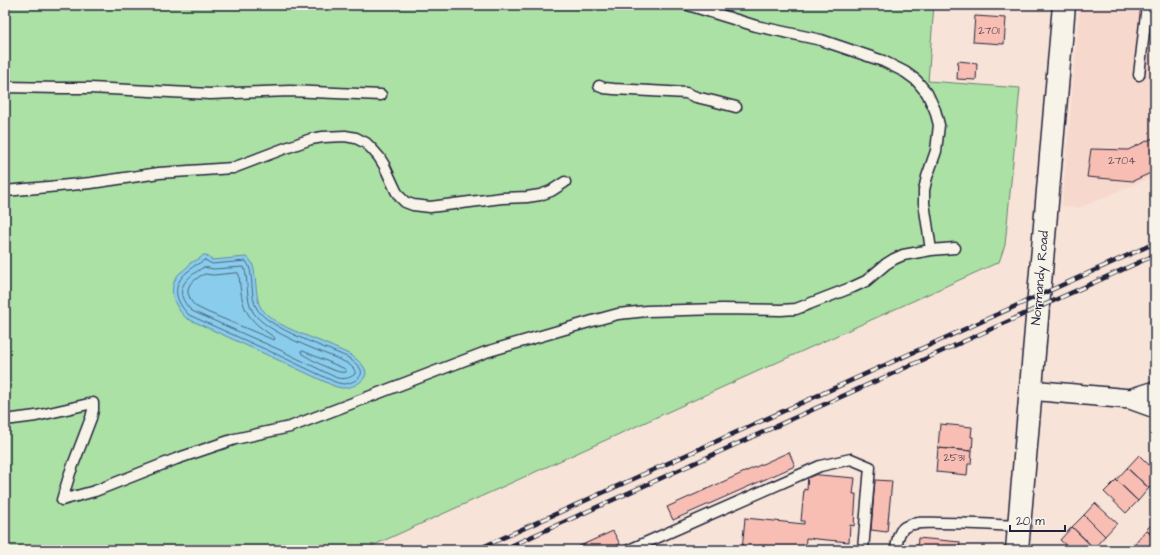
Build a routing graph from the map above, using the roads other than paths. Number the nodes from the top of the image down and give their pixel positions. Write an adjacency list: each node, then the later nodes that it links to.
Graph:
1 (688, 5): 12 (lane)
2 (1064, 5): 13 (street, Normandy Road)
3 (1147, 5): 4 (lane)
4 (1140, 74)
5 (599, 86): 8 (lane)
6 (5, 87): 7 (lane)
7 (381, 95)
8 (736, 107)
9 (565, 182): 10 (lane)
10 (5, 191)
11 (954, 248): 12 (lane)
12 (931, 250): 17 (lane)
13 (1030, 390): 15 (street); 18 (street, Normandy Road)
14 (1155, 391): 15 (street)
15 (1130, 399): 16 (street)
16 (1155, 408)
17 (5, 420)
18 (1019, 526): 21 (lane); 22 (street, Normandy Road)
19 (629, 550): 20 (lane)
20 (863, 550)
21 (896, 550)
22 (1017, 550)

